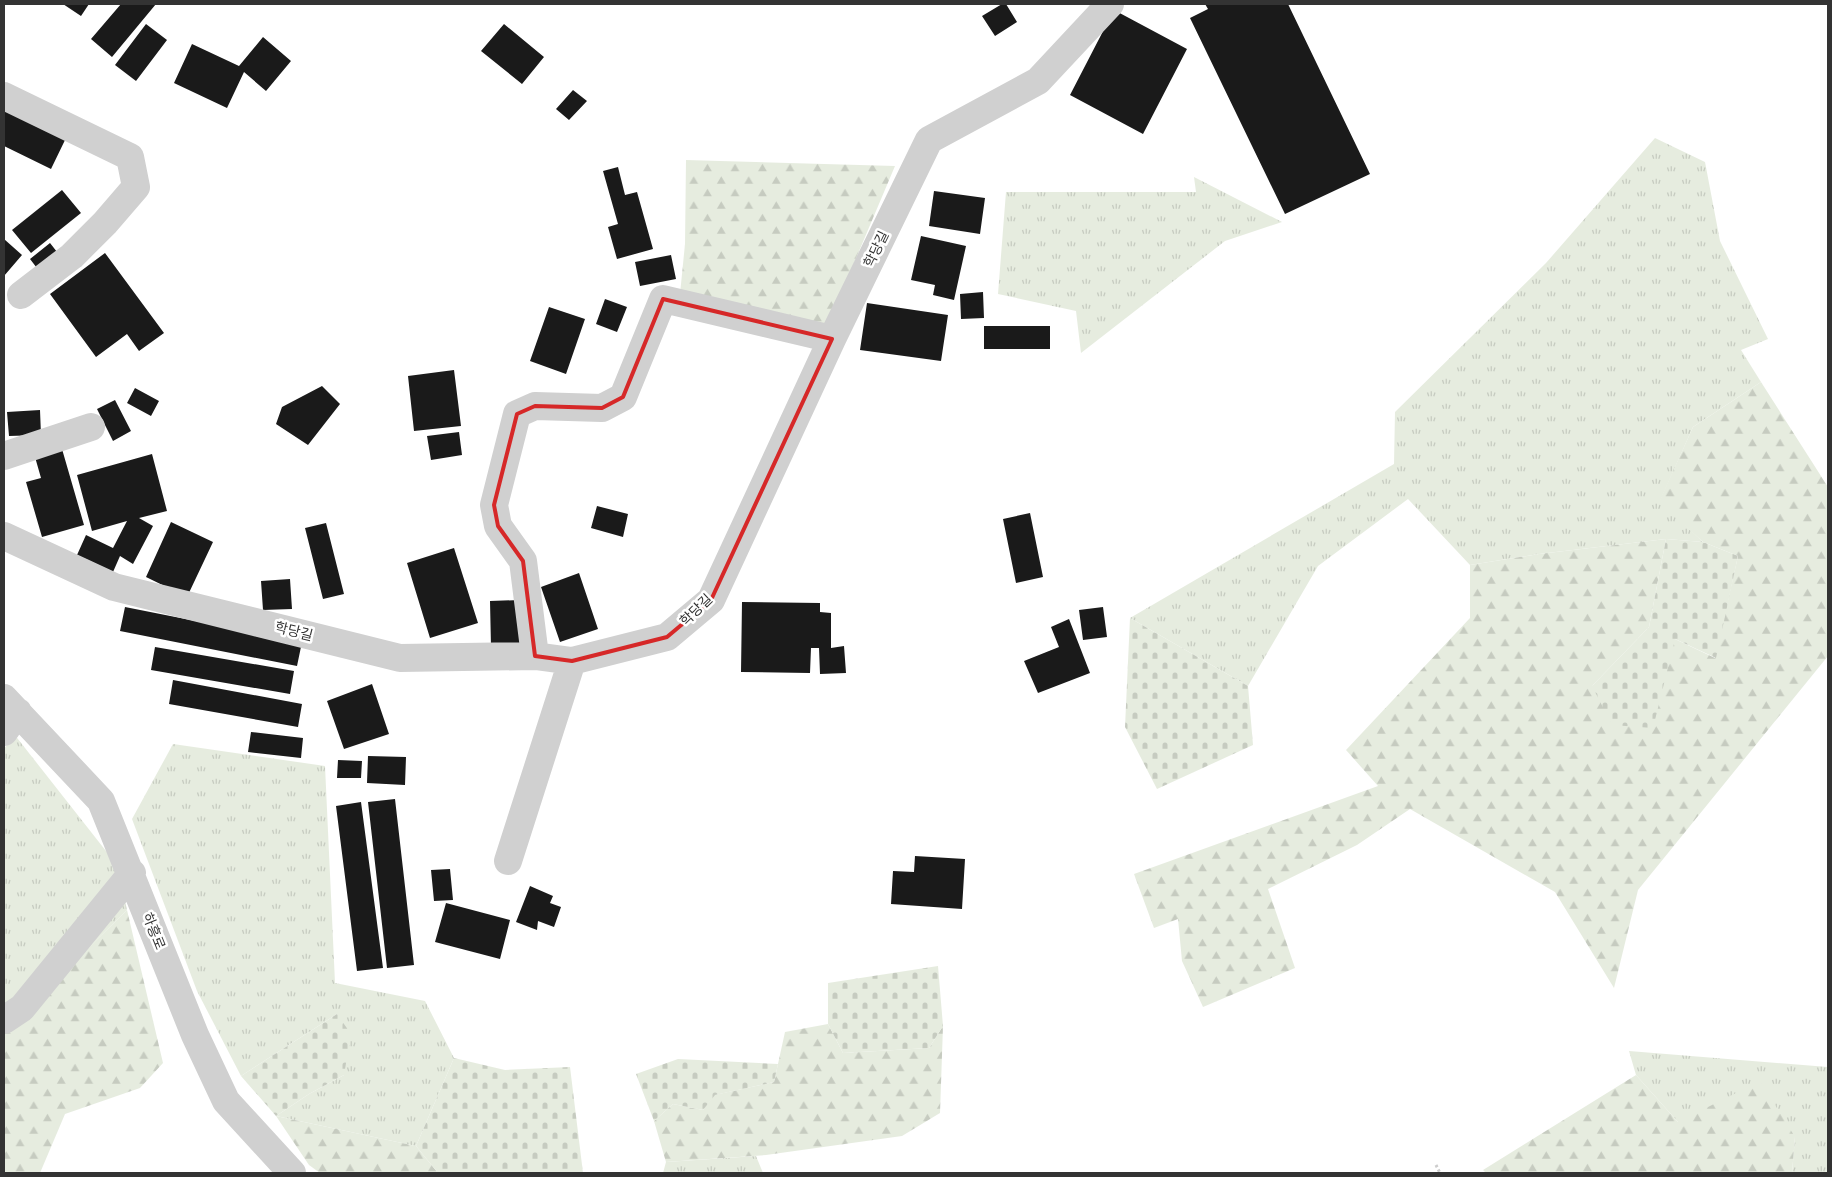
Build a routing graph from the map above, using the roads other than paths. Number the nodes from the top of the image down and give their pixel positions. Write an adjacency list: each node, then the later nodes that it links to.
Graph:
1 (1110, 4): 4 (street, 학당길)
2 (4, 96): 3 (street)
3 (21, 295)
4 (832, 339): 8 (street); 9 (street, 학당길)
5 (91, 428): 6 (street)
6 (4, 456)
7 (4, 536): 8 (street, 학당길)
8 (535, 656): 9 (street, 학당길)
9 (572, 661): 11 (street)
10 (9, 714): 12 (street, 하흥로)
11 (508, 861)
12 (132, 873): 13 (street); 14 (street, 하흥로)
13 (4, 1020)
14 (292, 1173)

